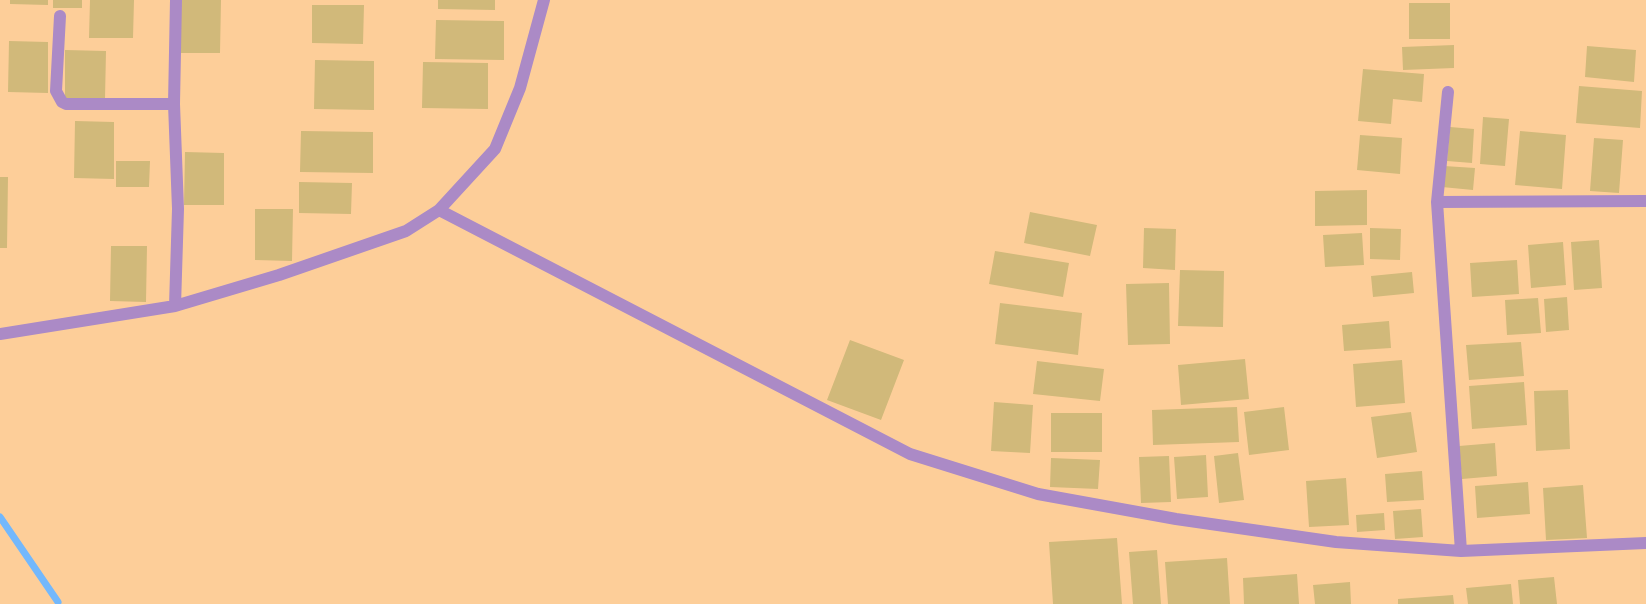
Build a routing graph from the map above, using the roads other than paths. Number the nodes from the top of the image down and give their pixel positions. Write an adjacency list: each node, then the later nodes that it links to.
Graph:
1 (176, 0): 5 (street)
2 (544, 0): 8 (street)
3 (60, 16): 5 (street)
4 (1448, 92): 7 (street)
5 (174, 104): 9 (street)
6 (1646, 201): 7 (street)
7 (1437, 202): 12 (street)
8 (439, 210): 9 (street); 12 (street)
9 (175, 306): 10 (street)
10 (0, 334)
11 (1646, 543): 12 (street)
12 (1461, 551)

